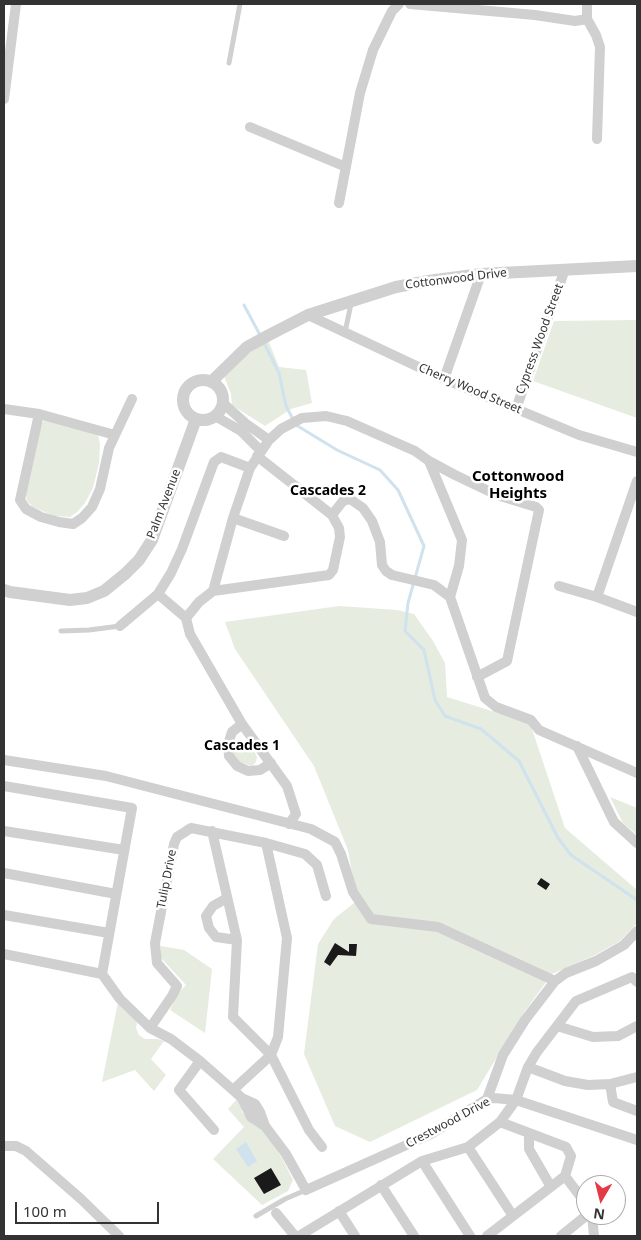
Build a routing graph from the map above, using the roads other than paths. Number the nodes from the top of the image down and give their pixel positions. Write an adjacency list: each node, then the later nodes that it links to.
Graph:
1 (16, 4): 8 (street)
2 (240, 4): 7 (lane)
3 (399, 4): 11 (street)
4 (410, 4): 6 (street)
5 (587, 4): 6 (street)
6 (587, 19): 10 (street)
7 (230, 63)
8 (4, 99)
9 (250, 127): 11 (street)
10 (597, 139)
11 (346, 167): 12 (street)
12 (339, 203)
13 (637, 266): 14 (street, Cottonwood Drive)
14 (565, 269): 15 (street, Cottonwood Drive); 23 (street, Cypress Wood Street)
15 (481, 274): 16 (street, Cottonwood Drive); 19 (street)
16 (351, 302): 17 (street, Cottonwood Drive); 18 (lane)
17 (308, 315): 18 (street, Cherry Wood Street); 20 (street, Cottonwood Drive)
18 (345, 333): 19 (street, Cherry Wood Street)
19 (444, 379): 23 (street, Cherry Wood Street)
20 (211, 382): 22 (street); 27 (street)
21 (132, 399): 28 (street)
22 (223, 403): 26 (street); 29 (street)
23 (516, 408): 30 (street, Cherry Wood Street)
24 (4, 409): 25 (street)
25 (39, 414): 28 (street); 28 (street)
26 (215, 416): 27 (street); 31 (street)
27 (196, 419): 39 (street, Palm Avenue)
28 (115, 435)
29 (269, 440): 31 (street); 32 (street)
30 (637, 452)
31 (259, 454): 33 (street); 35 (street)
32 (430, 461): 42 (street); 48 (street)
33 (250, 468): 36 (street); 41 (street)
34 (637, 481): 43 (street)
35 (332, 515): 40 (street); 42 (street)
36 (233, 518): 37 (street); 40 (street)
37 (284, 536)
38 (559, 586): 43 (street)
39 (4, 590)
40 (213, 591): 45 (street)
41 (158, 594): 45 (street); 46 (street)
42 (450, 597): 48 (street)
43 (597, 598): 44 (street)
44 (637, 612)
45 (186, 618): 49 (street)
46 (120, 626): 47 (lane)
47 (61, 631)
48 (477, 677): 50 (street)
49 (242, 724): 52 (street); 52 (street)
50 (577, 746): 53 (street); 59 (street)
51 (4, 760): 55 (street)
52 (271, 763): 55 (street)
53 (637, 773)
54 (4, 786): 60 (street)
55 (289, 824): 71 (street)
56 (212, 831): 58 (street, Tulip Drive); 64 (street); 75 (street, Tulip Drive)
57 (4, 832): 60 (street)
58 (266, 843): 63 (street, Tulip Drive); 76 (street)
59 (637, 843)
60 (124, 850): 62 (street)
61 (4, 873): 62 (street)
62 (116, 894): 67 (street)
63 (326, 896)
64 (227, 898): 68 (street); 68 (street)
65 (4, 915): 67 (street)
66 (637, 931): 71 (street)
67 (109, 933): 70 (street)
68 (238, 940): 76 (street)
69 (4, 954): 70 (street)
70 (102, 974): 75 (street)
71 (554, 981): 82 (street)
72 (637, 982): 73 (street)
73 (557, 1026): 74 (street); 78 (street)
74 (637, 1026)
75 (150, 1028): 77 (street)
76 (271, 1055): 81 (street); 90 (street)
77 (200, 1061): 81 (street); 86 (street)
78 (528, 1067): 80 (street); 83 (street)
79 (637, 1078): 80 (street)
80 (610, 1084): 84 (street)
81 (233, 1090): 96 (street)
82 (488, 1099): 83 (street, Crestwood Drive); 96 (street, Crestwood Drive)
83 (516, 1100): 85 (street); 88 (street, Crestwood Drive)
84 (637, 1111)
85 (500, 1122): 87 (street); 91 (street)
86 (214, 1130)
87 (529, 1134): 93 (street); 95 (street)
88 (637, 1140)
89 (4, 1146): 103 (street)
90 (322, 1147)
91 (468, 1147): 92 (street); 101 (street)
92 (422, 1161): 94 (street); 108 (street)
93 (565, 1176): 95 (street); 97 (street)
94 (381, 1185): 98 (street); 107 (street)
95 (551, 1187): 101 (street)
96 (306, 1190): 100 (lane)
97 (576, 1191)
98 (339, 1211): 105 (street); 106 (street)
99 (276, 1213): 104 (street)
100 (256, 1216)
101 (513, 1216): 109 (street)
102 (576, 1224): 110 (street)
103 (119, 1236)
104 (295, 1236)
105 (300, 1236)
106 (355, 1236)
107 (414, 1236)
108 (470, 1236)
109 (487, 1236)
110 (561, 1236)

